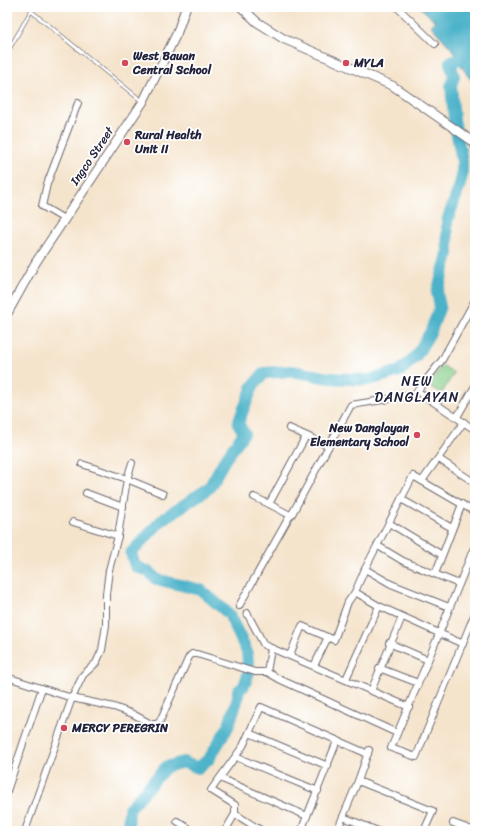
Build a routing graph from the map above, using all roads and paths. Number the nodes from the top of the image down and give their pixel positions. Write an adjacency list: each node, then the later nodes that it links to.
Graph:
1 (186, 7): 6 (street, Ingco Street)
2 (241, 7): 8 (street)
3 (397, 7): 4 (street)
4 (435, 44)
5 (7, 53): 6 (lane)
6 (143, 102): 9 (street, Ingco Street)
7 (78, 103): 9 (street)
8 (475, 145)
9 (64, 219): 11 (street, Ingco Street)
10 (475, 300): 13 (street)
11 (7, 314)
12 (475, 386): 14 (street)
13 (417, 391): 14 (street); 19 (street)
14 (457, 417): 15 (street)
15 (464, 422): 17 (street); 20 (street)
16 (289, 428): 18 (street)
17 (475, 430)
18 (306, 436): 19 (street); 30 (street)
19 (329, 446): 34 (street)
20 (438, 459): 24 (street); 25 (street)
21 (132, 463): 23 (street)
22 (82, 464): 23 (street)
23 (127, 479): 27 (street); 32 (street)
24 (422, 481): 29 (street); 31 (street)
25 (475, 483)
26 (86, 493): 32 (street)
27 (163, 494)
28 (254, 497): 30 (street)
29 (402, 499): 36 (street); 37 (street)
30 (269, 504): 34 (street)
31 (462, 504): 33 (street); 37 (street)
32 (123, 507): 38 (street)
33 (475, 512)
34 (290, 515): 46 (street)
35 (72, 522): 38 (street)
36 (389, 523): 39 (street); 41 (street)
37 (452, 528): 41 (street)
38 (118, 536): 67 (street)
39 (378, 546): 42 (street); 43 (street)
40 (475, 551): 44 (street)
41 (442, 555): 43 (street)
42 (365, 569): 45 (street); 48 (street)
43 (435, 574): 44 (street)
44 (459, 584): 48 (street)
45 (355, 592): 47 (street); 53 (street)
46 (239, 606)
47 (379, 606): 51 (street); 63 (street)
48 (449, 607): 52 (street)
49 (247, 613): 56 (street)
50 (475, 613): 55 (street)
51 (402, 617): 52 (street); 54 (street)
52 (439, 634): 55 (street); 58 (street)
53 (328, 637): 57 (street); 59 (street)
54 (390, 644): 58 (street); 60 (street)
55 (462, 644): 70 (street)
56 (270, 649): 57 (street); 61 (street)
57 (290, 655): 59 (street)
58 (428, 660): 64 (street)
59 (314, 666): 63 (street)
60 (379, 668): 64 (street); 66 (street)
61 (267, 672): 67 (street); 70 (street)
62 (7, 679): 65 (street)
63 (346, 679): 66 (street)
64 (418, 683): 68 (street)
65 (42, 688): 67 (street); 76 (street)
66 (371, 690): 68 (street)
67 (72, 698): 83 (street)
68 (409, 707): 70 (street)
69 (248, 733): 71 (street); 72 (street); 73 (street)
70 (397, 733)
71 (337, 741): 73 (street); 75 (street)
72 (236, 757): 74 (street); 77 (street)
73 (328, 766): 77 (street)
74 (220, 778): 78 (street); 79 (street)
75 (358, 781): 80 (street); 90 (street)
76 (7, 791)
77 (318, 791): 79 (street)
78 (235, 814): 85 (street); 86 (street)
79 (307, 816): 87 (street)
80 (343, 817): 88 (street); 89 (street)
81 (177, 821): 84 (street)
82 (453, 823): 91 (street)
83 (26, 831)
84 (193, 831)
85 (225, 831)
86 (262, 831)
87 (301, 831)
88 (337, 831)
89 (378, 831)
90 (424, 831)
91 (475, 831)

